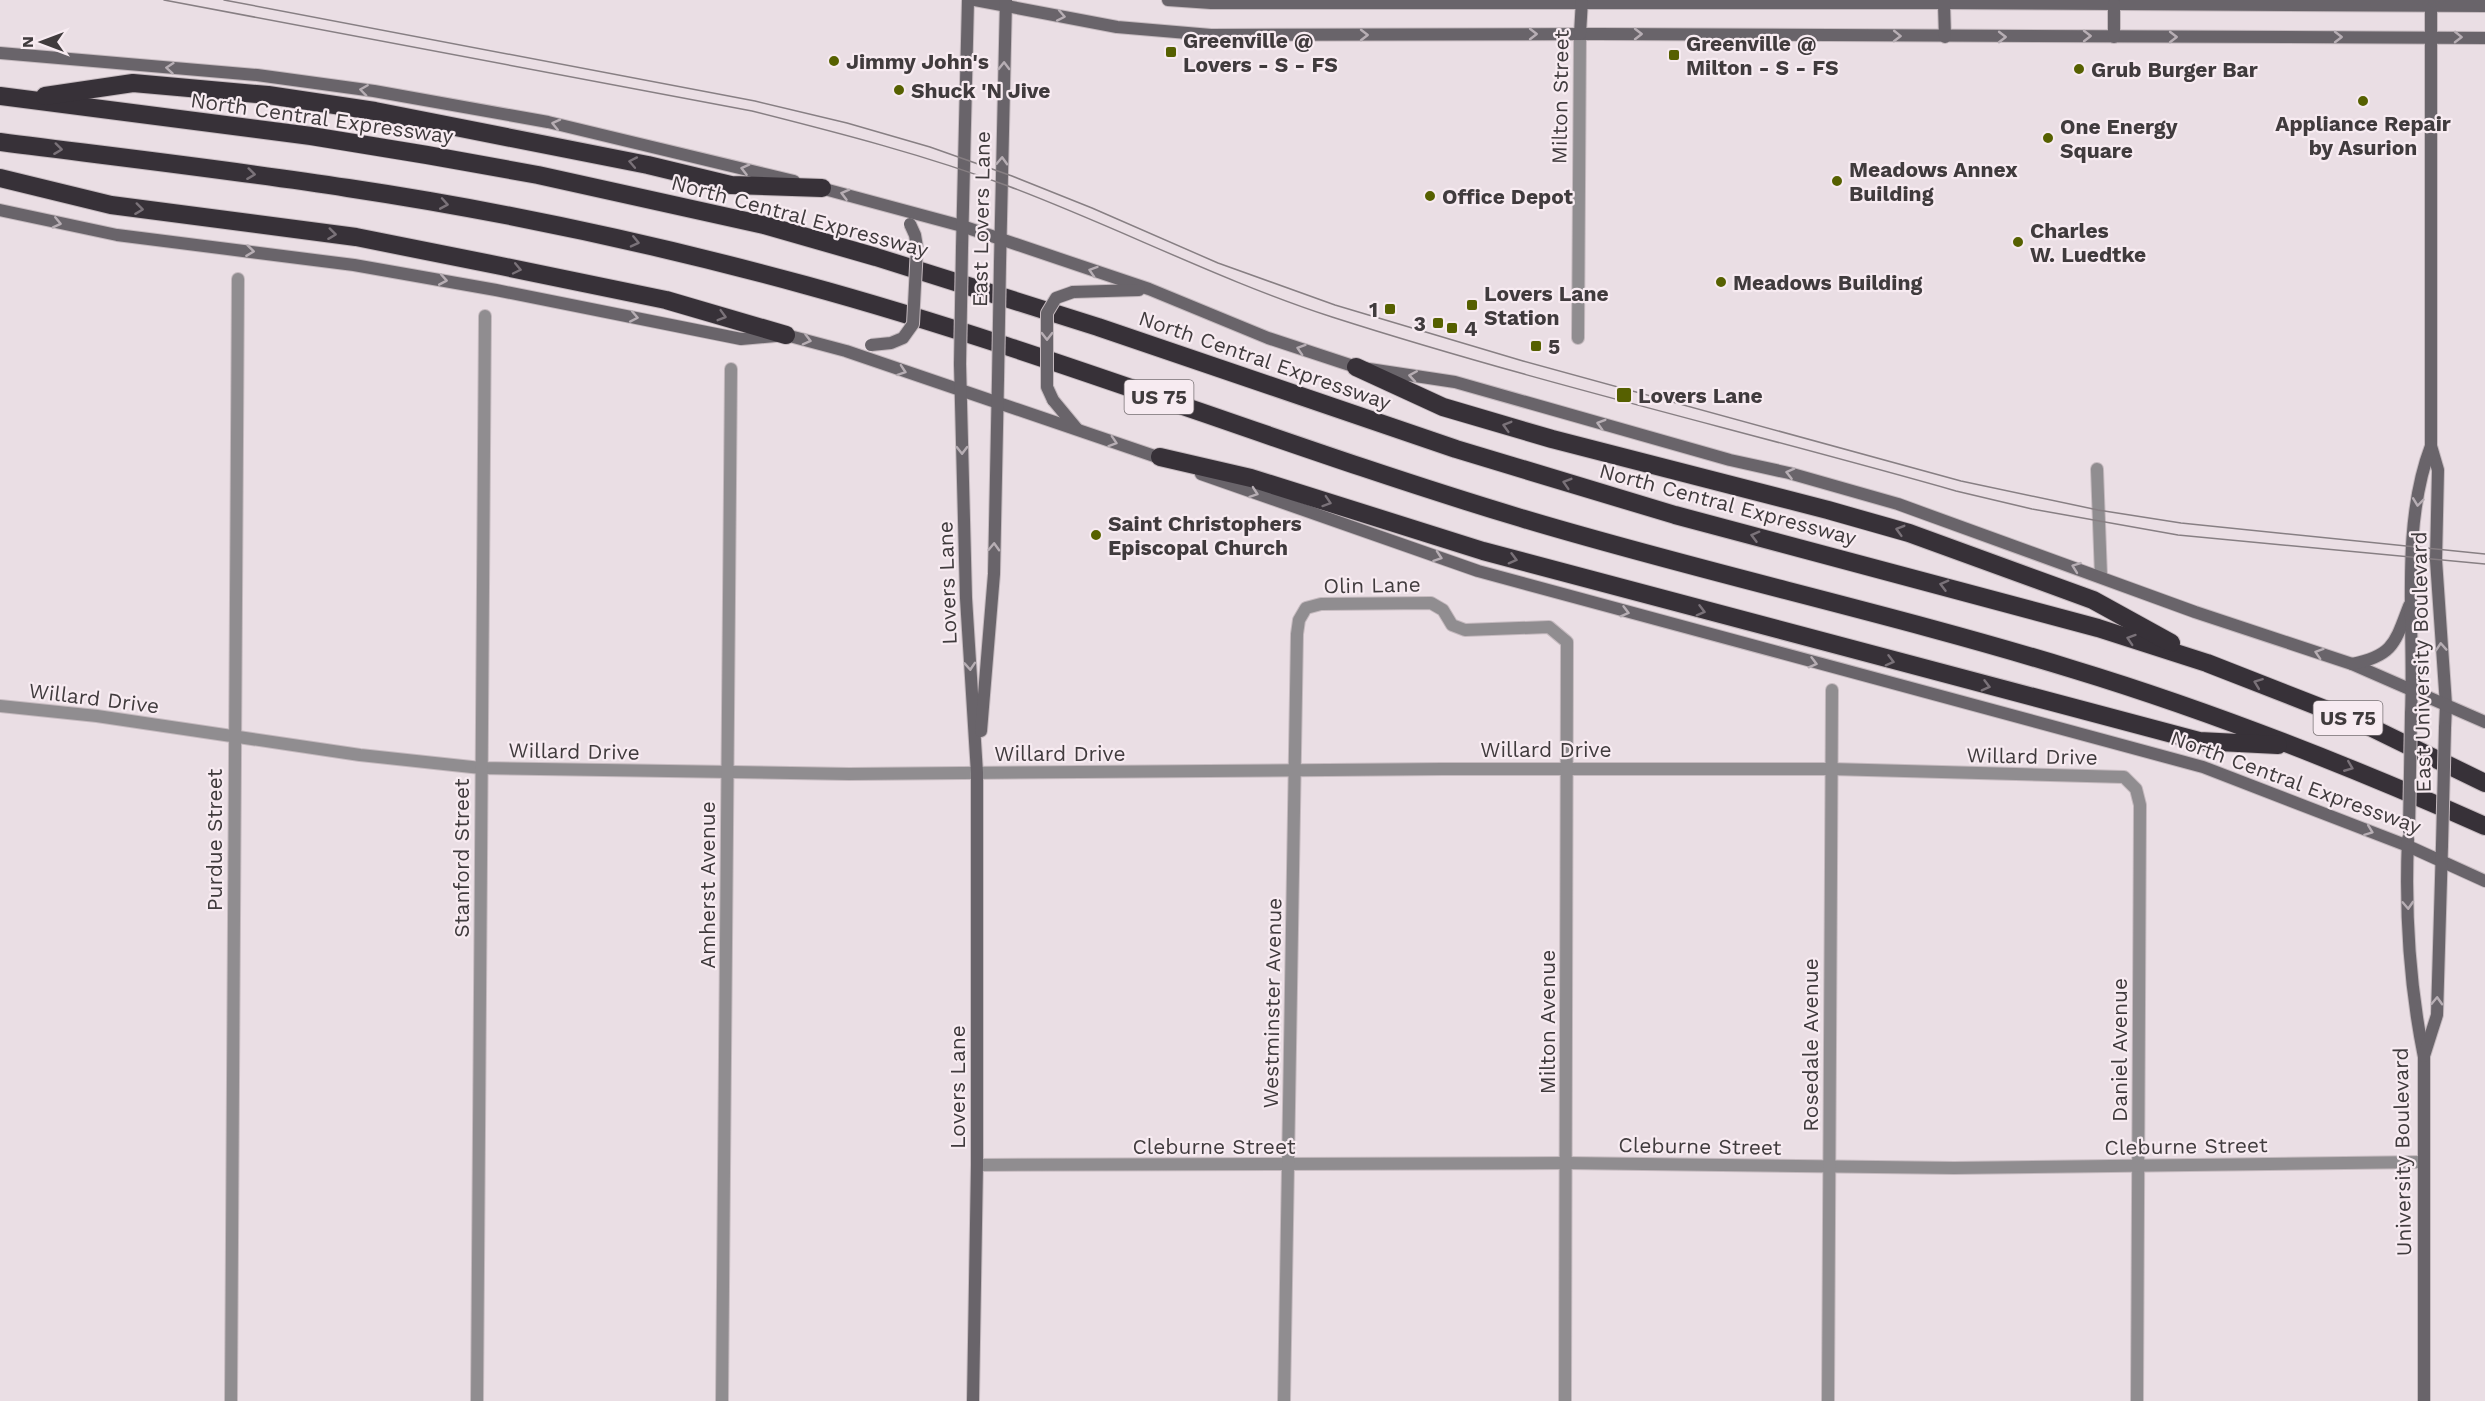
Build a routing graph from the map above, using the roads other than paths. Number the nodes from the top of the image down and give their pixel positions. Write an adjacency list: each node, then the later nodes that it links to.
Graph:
1 (968, 0): 23 (main road, East Lovers Lane)
2 (975, 0): 5 (main road)
3 (1168, 0): 4 (main road)
4 (1582, 1): 6 (main road); 10 (main road, Milton Street)
5 (1006, 3): 10 (main road, one-way to 10); 24 (main road, East Lovers Lane, one-way to 5)
6 (1944, 3): 8 (main road); 11 (main road)
7 (2431, 3): 8 (main road); 9 (main road); 13 (main road, East University Boulevard)
8 (2114, 4): 12 (main road)
9 (2485, 6)
10 (1580, 34): 11 (main road, one-way to 11); 29 (street, Milton Street)
11 (1945, 37): 12 (main road, one-way to 12)
12 (2114, 37): 13 (main road, one-way to 13)
13 (2431, 37): 14 (main road, one-way to 14); 36 (main road, East University Boulevard)
14 (2485, 38)
15 (0, 53): 20 (main road, North Central Expressway, one-way to 15)
16 (0, 96): 17 (highway, North Central Expressway / US 75)
17 (23, 99): 20 (highway, one-way to 17); 43 (highway, North Central Expressway / US 75, one-way to 17)
18 (0, 141): 51 (highway, North Central Expressway / US 75, one-way to 51)
19 (0, 178): 28 (highway, one-way to 28)
20 (822, 188): 21 (main road, North Central Expressway, one-way to 20)
21 (884, 204): 23 (main road, North Central Expressway); 30 (main road, bridge)
22 (0, 210): 28 (main road, North Central Expressway, one-way to 28)
23 (962, 226): 24 (main road, North Central Expressway); 33 (main road, East Lovers Lane, bridge)
24 (1000, 240): 26 (main road, North Central Expressway, one-way to 24); 34 (main road, East Lovers Lane, bridge)
25 (238, 279): 50 (street, Purdue Street)
26 (1149, 289): 31 (main road, North Central Expressway, one-way to 26); 35 (main road, one-way to 35, bridge)
27 (485, 316): 52 (street, Stanford Street)
28 (786, 335): 30 (main road, North Central Expressway, one-way to 30)
29 (1578, 338)
30 (846, 351): 33 (main road, North Central Expressway, one-way to 33)
31 (1356, 367): 39 (main road, North Central Expressway, one-way to 31); 43 (highway, one-way to 31)
32 (731, 369): 56 (street, Amherst Avenue)
33 (960, 391): 34 (main road, North Central Expressway); 57 (main road, Lovers Lane, one-way to 57)
34 (997, 403): 35 (main road, North Central Expressway); 57 (main road, Lovers Lane, one-way to 34)
35 (1077, 430): 37 (main road, North Central Expressway, one-way to 37)
36 (2431, 446): 40 (main road, East University Boulevard, one-way to 40); 47 (main road, East University Boulevard, one-way to 36)
37 (1160, 457): 51 (highway, one-way to 51); 62 (main road, North Central Expressway, one-way to 62)
38 (2097, 469): 39 (street)
39 (2101, 576): 44 (main road, North Central Expressway, one-way to 39)
40 (2412, 600): 44 (main road); 46 (main road, East University Boulevard)
41 (1306, 608): 42 (street, Olin Lane); 54 (street, Westminster Avenue)
42 (1567, 642): 53 (street, Milton Avenue)
43 (2207, 663): 59 (highway, North Central Expressway / US 75, one-way to 43)
44 (2352, 664): 46 (main road, North Central Expressway)
45 (1832, 690): 55 (street, Rosedale Avenue)
46 (2412, 691): 47 (main road, North Central Expressway); 61 (main road, East University Boulevard, bridge)
47 (2446, 705): 49 (main road, North Central Expressway); 63 (main road, East University Boulevard, bridge)
48 (0, 706): 50 (street, Willard Drive)
49 (2485, 722)
50 (234, 737): 52 (street, Willard Drive); 72 (street, Purdue Street)
51 (2295, 746): 60 (highway, North Central Expressway / US 75, one-way to 60)
52 (481, 768): 56 (street, Willard Drive); 73 (street, Stanford Street)
53 (1566, 769): 54 (street, Willard Drive); 55 (street, Willard Drive); 67 (street, Milton Avenue)
54 (1295, 770): 57 (street, Willard Drive); 69 (street, Westminster Avenue)
55 (1831, 770): 58 (street, Willard Drive); 71 (street, Rosedale Avenue)
56 (727, 772): 57 (street, Willard Drive); 74 (street, Amherst Avenue)
57 (978, 773): 68 (main road, Lovers Lane)
58 (2124, 777): 70 (street, Daniel Avenue)
59 (2485, 783)
60 (2485, 826)
61 (2409, 831): 62 (main road, University Boulevard)
62 (2408, 846): 63 (main road, North Central Expressway); 65 (main road, University Boulevard, one-way to 65)
63 (2442, 862): 64 (main road, North Central Expressway); 65 (main road, East University Boulevard, one-way to 63)
64 (2485, 881)
65 (2424, 1057): 66 (main road, University Boulevard)
66 (2423, 1162): 70 (street, Cleburne Street); 80 (main road, University Boulevard)
67 (1566, 1163): 69 (street, Cleburne Street); 71 (street, Cleburne Street); 77 (street, Milton Avenue)
68 (977, 1165): 69 (street, Cleburne Street); 75 (main road, Lovers Lane)
69 (1289, 1165): 76 (street, Westminster Avenue)
70 (2138, 1166): 71 (street, Cleburne Street); 79 (street, Daniel Avenue)
71 (1828, 1167): 78 (street, Rosedale Avenue)
72 (231, 1401)
73 (477, 1401)
74 (722, 1401)
75 (973, 1401)
76 (1284, 1401)
77 (1565, 1401)
78 (1828, 1401)
79 (2138, 1401)
80 (2424, 1401)

